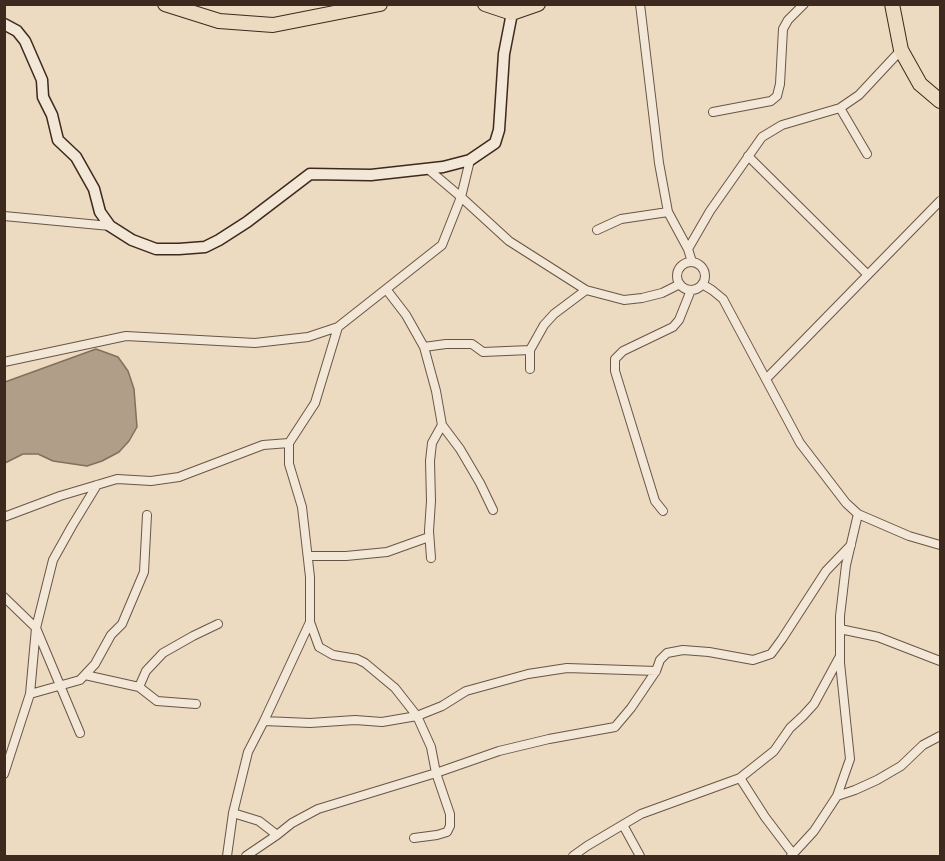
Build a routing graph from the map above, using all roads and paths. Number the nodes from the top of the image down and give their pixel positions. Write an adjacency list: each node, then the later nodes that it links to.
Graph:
1 (165, 4): 2 (highway)
2 (380, 4)
3 (485, 4): 8 (highway)
4 (538, 4): 8 (highway)
5 (640, 4): 20 (street)
6 (804, 4): 13 (street)
7 (892, 4): 10 (highway)
8 (512, 13): 16 (street)
9 (4, 24): 22 (street)
10 (901, 50): 11 (highway); 12 (street)
11 (940, 101)
12 (840, 108): 14 (street); 15 (street)
13 (713, 112)
14 (867, 154)
15 (748, 156): 24 (street); 26 (street)
16 (470, 160): 17 (street); 18 (street)
17 (428, 169): 18 (street); 22 (street)
18 (461, 197): 29 (street); 30 (street)
19 (940, 201): 26 (street)
20 (668, 212): 23 (street); 24 (street)
21 (4, 216): 22 (street)
22 (110, 226)
23 (597, 230)
24 (688, 249): 25 (street)
25 (692, 262): 27 (street); 28 (street)
26 (867, 274): 37 (street)
27 (680, 284): 30 (street); 31 (street)
28 (702, 284): 31 (street); 37 (street)
29 (386, 289): 32 (street); 33 (street)
30 (586, 290): 34 (street)
31 (691, 290): 42 (street)
32 (338, 327): 35 (street); 39 (street)
33 (424, 347): 34 (street); 38 (street)
34 (530, 350): 36 (street)
35 (4, 362)
36 (530, 369)
37 (765, 379): 43 (street)
38 (442, 425): 41 (street); 46 (street)
39 (289, 443): 40 (street); 49 (street)
40 (97, 485): 45 (street); 54 (street)
41 (493, 510)
42 (663, 511)
43 (858, 514): 47 (street); 48 (street)
44 (147, 515): 59 (street)
45 (4, 517)
46 (429, 537): 49 (street); 50 (street)
47 (851, 545): 55 (street); 58 (street)
48 (940, 545)
49 (308, 556): 52 (street)
50 (430, 558)
51 (4, 597): 54 (street)
52 (310, 622): 64 (street); 65 (street)
53 (218, 624): 61 (street)
54 (36, 628): 60 (street); 62 (street)
55 (840, 629): 56 (street); 57 (street)
56 (840, 655): 70 (street); 71 (street)
57 (940, 661)
58 (656, 672): 64 (street); 68 (street)
59 (86, 675): 60 (street); 61 (street)
60 (60, 686): 62 (street); 66 (street)
61 (139, 687): 63 (street)
62 (30, 694): 69 (street)
63 (196, 704)
64 (417, 716): 65 (street); 68 (street)
65 (264, 721): 72 (street)
66 (80, 733)
67 (940, 736): 71 (street)
68 (436, 773): 74 (street); 75 (street)
69 (4, 774)
70 (740, 778): 73 (street); 76 (street)
71 (837, 796): 76 (street)
72 (233, 813): 74 (street); 77 (street)
73 (623, 825): 79 (street); 80 (street)
74 (277, 835): 78 (street)
75 (414, 838)
76 (792, 855)
77 (227, 856)
78 (246, 856)
79 (573, 856)
80 (640, 856)

